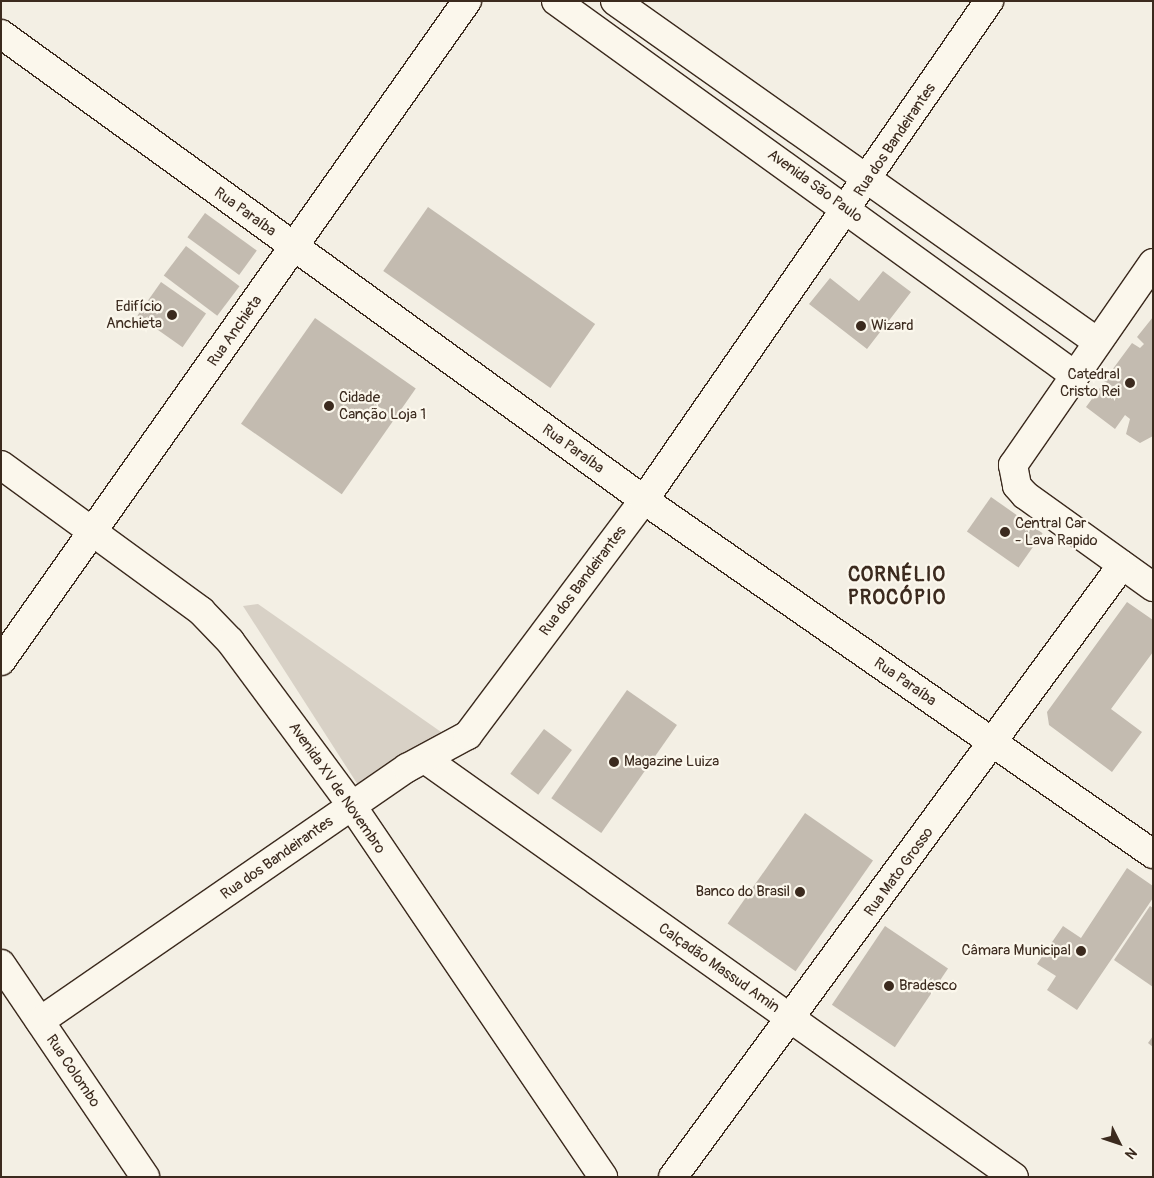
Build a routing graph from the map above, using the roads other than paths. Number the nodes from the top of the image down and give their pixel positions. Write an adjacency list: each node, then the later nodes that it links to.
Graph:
1 (467, 1): 8 (street, Rua Anchieta)
2 (556, 1): 7 (street, Avenida São Paulo)
3 (615, 1): 6 (street)
4 (989, 1): 6 (street, Rua dos Bandeirantes)
5 (1, 34): 8 (street, Rua Paraíba)
6 (868, 180): 7 (street, Rua dos Bandeirantes); 10 (street)
7 (849, 210): 11 (street, Avenida São Paulo); 13 (street, Rua dos Bandeirantes)
8 (293, 248): 13 (street, Rua Paraíba); 14 (street, Rua Anchieta)
9 (1153, 263): 10 (street)
10 (1096, 341): 11 (street)
11 (1074, 374): 15 (street)
12 (1, 465): 14 (street, Avenida XV de Novembro)
13 (644, 500): 18 (street, Rua Paraíba); 19 (street, Rua dos Bandeirantes)
14 (94, 532): 17 (street, Rua Anchieta); 20 (street, Avenida XV de Novembro)
15 (1122, 565): 16 (street); 18 (street, Rua Mato Grosso)
16 (1153, 587)
17 (1, 660)
18 (993, 743): 21 (street, Rua Paraíba); 23 (street, Rua Mato Grosso)
19 (425, 759): 20 (street, Rua dos Bandeirantes); 23 (street, Calçadão Massud Amin)
20 (352, 806): 24 (street, Rua dos Bandeirantes); 26 (street, Avenida XV de Novembro)
21 (1153, 854)
22 (1, 964): 24 (street, Rua Colombo)
23 (792, 1019): 27 (street, Rua Mato Grosso); 28 (street, Calçadão Massud Amin)
24 (40, 1021): 25 (street, Rua Colombo)
25 (145, 1177)
26 (603, 1177)
27 (673, 1177)
28 (1014, 1177)

